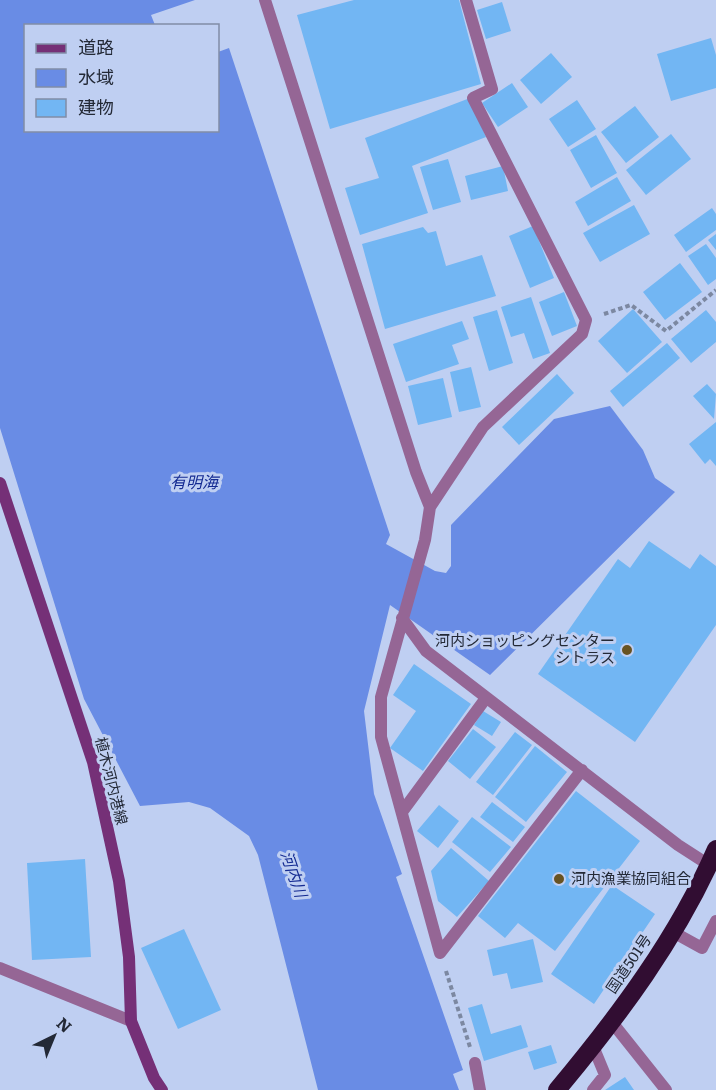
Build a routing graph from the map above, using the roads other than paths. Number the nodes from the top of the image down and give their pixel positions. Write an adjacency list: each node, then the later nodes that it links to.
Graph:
1 (265, 0): 4 (street)
2 (466, 0): 4 (street)
3 (0, 483): 13 (main road, 植木河内港線)
4 (430, 507): 5 (street)
5 (402, 618): 6 (street); 8 (street)
6 (486, 698): 7 (street); 8 (street)
7 (582, 770): 8 (street); 9 (street)
8 (402, 812)
9 (713, 857): 11 (highway, 国道501号)
10 (716, 921): 11 (street)
11 (673, 932): 14 (highway, 国道501号)
12 (0, 968): 13 (street)
13 (130, 1021): 17 (main road, 植木河内港線)
14 (611, 1021): 15 (highway, 国道501号); 21 (street)
15 (593, 1046): 19 (highway, 国道501号); 20 (street)
16 (475, 1063): 18 (street)
17 (162, 1090)
18 (480, 1090)
19 (557, 1090)
20 (593, 1090)
21 (666, 1090)

